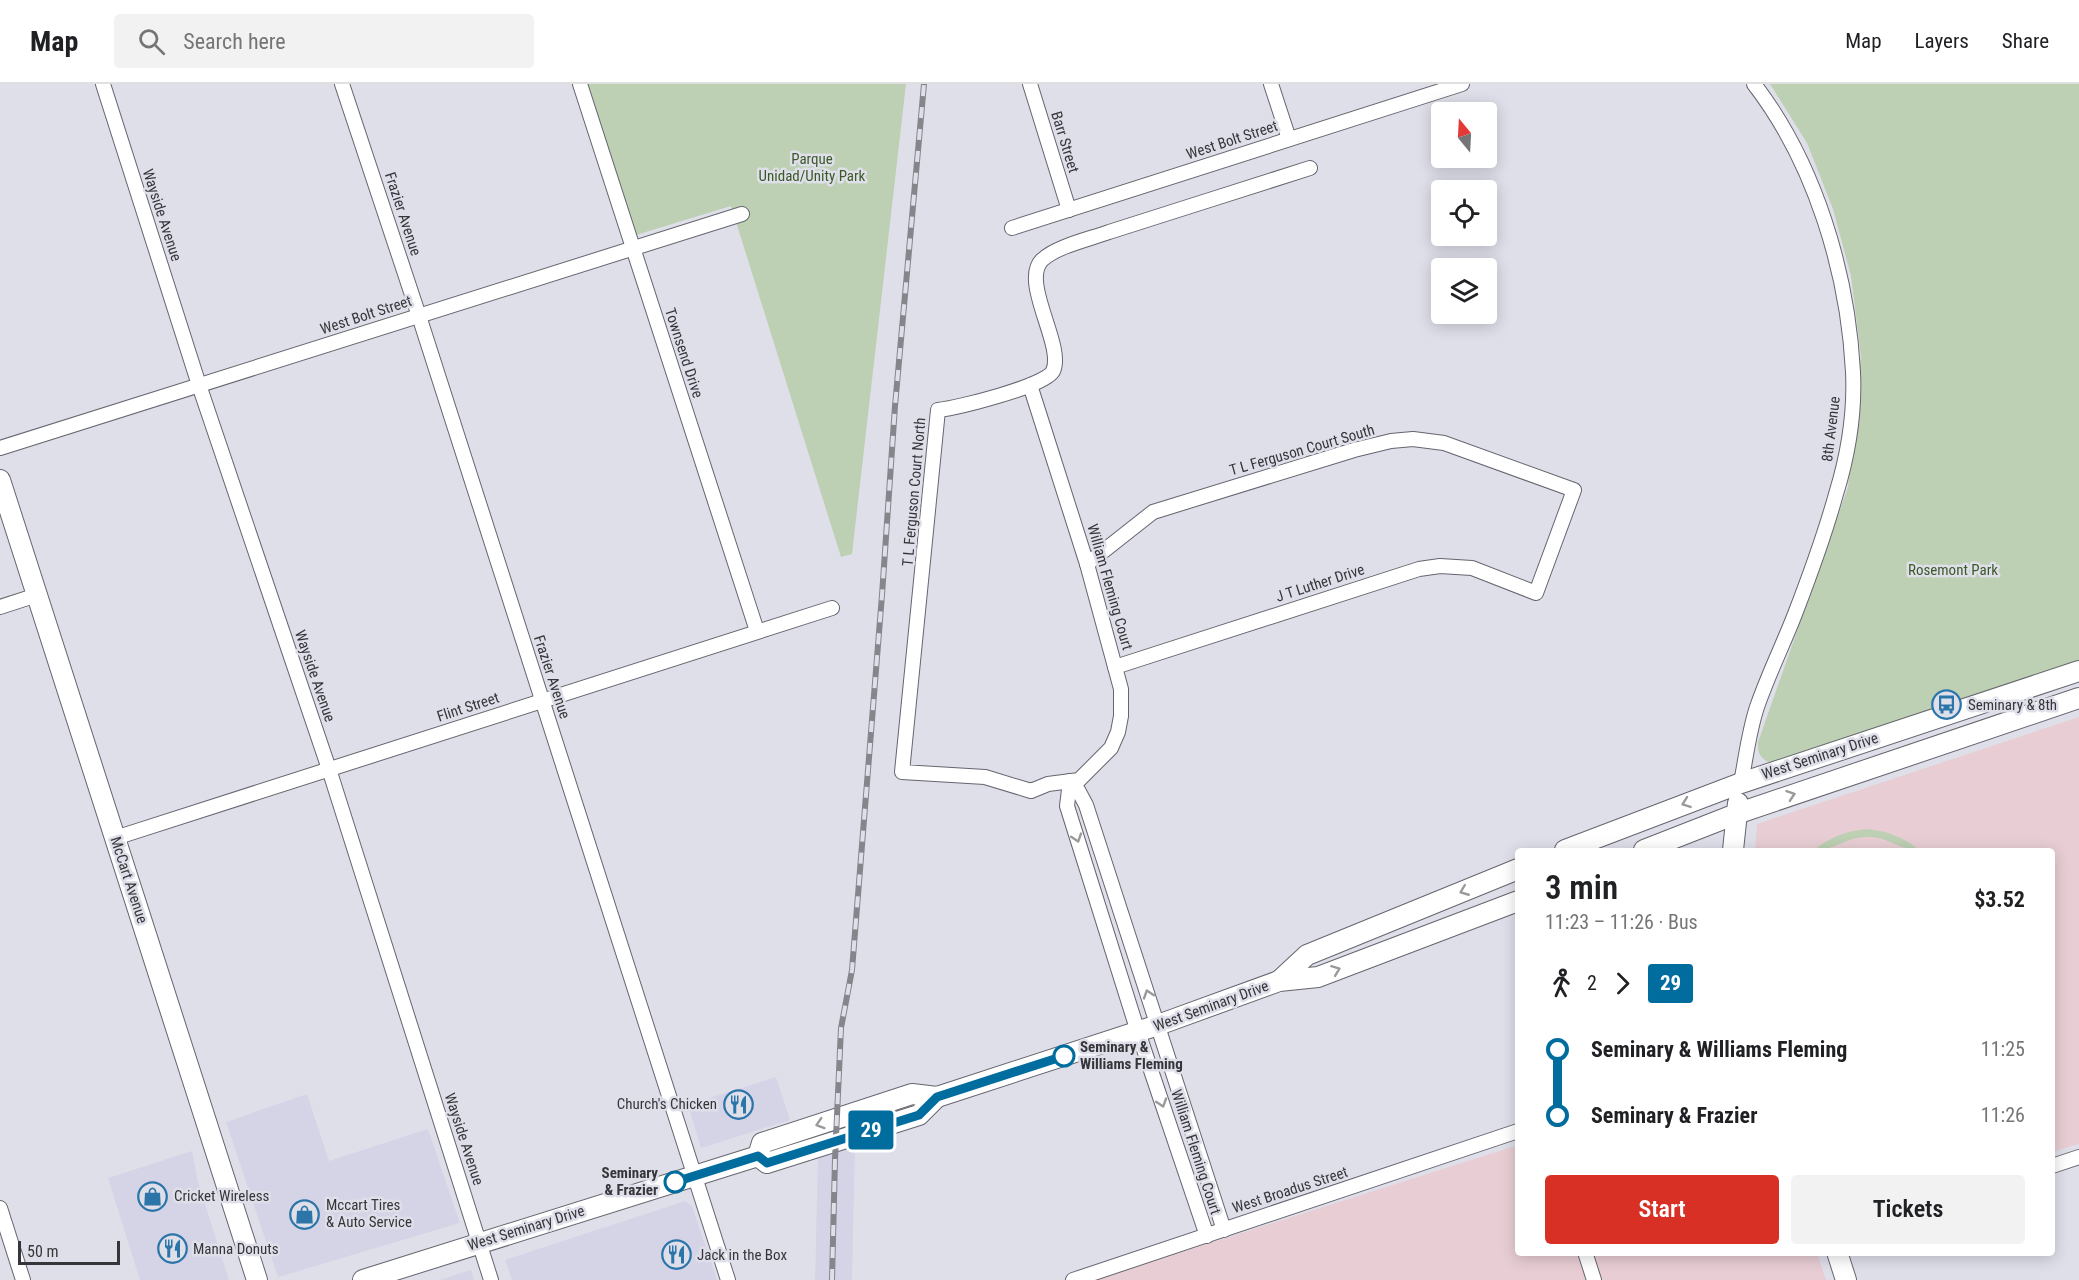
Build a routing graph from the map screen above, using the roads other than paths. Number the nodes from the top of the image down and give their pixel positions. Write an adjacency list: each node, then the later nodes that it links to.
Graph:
1 (103, 84): 15 (street, Wayside Avenue)
2 (342, 84): 14 (street, Frazier Avenue)
3 (580, 84): 13 (street, Townsend Drive)
4 (1030, 84): 10 (street, Barr Street)
5 (1271, 84): 8 (street)
6 (1462, 84): 8 (street, West Bolt Street)
7 (1754, 84): 33 (street, 8th Avenue)
8 (1289, 140): 10 (street, West Bolt Street)
9 (1310, 168): 16 (street, T L Ferguson Court North)
10 (1069, 210): 12 (street, West Bolt Street)
11 (742, 214): 13 (street, West Bolt Street)
12 (1012, 228)
13 (632, 248): 14 (street, West Bolt Street); 24 (street, Townsend Drive)
14 (419, 315): 15 (street, West Bolt Street); 28 (street, Frazier Avenue)
15 (199, 385): 17 (street, West Bolt Street); 31 (street, Wayside Avenue)
16 (1030, 385): 19 (street, William Fleming Court); 32 (street, T L Ferguson Court North)
17 (0, 448)
18 (0, 480): 21 (main road, McCart Avenue)
19 (1088, 564): 20 (street, T L Ferguson Court South); 25 (street, William Fleming Court)
20 (1536, 592): 25 (street, J T Luther Drive)
21 (37, 595): 22 (street); 35 (main road, McCart Avenue)
22 (0, 607)
23 (832, 608): 24 (street, Flint Street)
24 (757, 631): 28 (street, Flint Street)
25 (1115, 667): 32 (street, William Fleming Court)
26 (2079, 671): 29 (main road, West Seminary Drive)
27 (2079, 698): 30 (main road, West Seminary Drive)
28 (542, 701): 31 (street, Flint Street); 49 (street, Frazier Avenue)
29 (1950, 714): 30 (main road); 33 (main road, West Seminary Drive)
30 (1957, 739): 34 (main road, West Seminary Drive, one-way to 30)
31 (329, 769): 35 (street, Flint Street); 53 (street, Wayside Avenue)
32 (1070, 781): 41 (street, William Fleming Court); 42 (street, William Fleming Court, one-way to 42)
33 (1741, 783): 34 (main road); 36 (main road, West Seminary Drive, one-way to 36)
34 (1736, 814): 37 (main road, West Seminary Drive); 38 (main road)
35 (115, 838): 57 (main road, McCart Avenue)
36 (1570, 848)
37 (1649, 848)
38 (1733, 848)
39 (1515, 870): 43 (main road, West Seminary Drive, one-way to 43)
40 (1515, 901): 43 (main road, West Seminary Drive, one-way to 40)
41 (1128, 935): 42 (street); 44 (street, William Fleming Court, one-way to 41)
42 (1110, 942): 45 (street, William Fleming Court)
43 (1280, 981): 44 (main road, West Seminary Drive)
44 (1158, 1025): 45 (main road, West Seminary Drive); 51 (street, William Fleming Court)
45 (1138, 1032): 49 (main road, West Seminary Drive); 52 (street, William Fleming Court, one-way to 52)
46 (1515, 1132): 51 (street, West Broadus Street)
47 (2079, 1157): 48 (street)
48 (2055, 1165)
49 (695, 1176): 53 (main road, West Seminary Drive); 60 (street, Frazier Avenue)
50 (0, 1208): 56 (street)
51 (1224, 1230): 52 (street, West Broadus Street)
52 (1206, 1236): 61 (street, West Broadus Street)
53 (480, 1243): 58 (main road, West Seminary Drive); 59 (street, Wayside Avenue)
54 (1586, 1256): 62 (street)
55 (1838, 1256): 63 (main road)
56 (23, 1280)
57 (257, 1280)
58 (363, 1280)
59 (491, 1280)
60 (728, 1280)
61 (1073, 1280)
62 (1594, 1280)
63 (1846, 1280)

